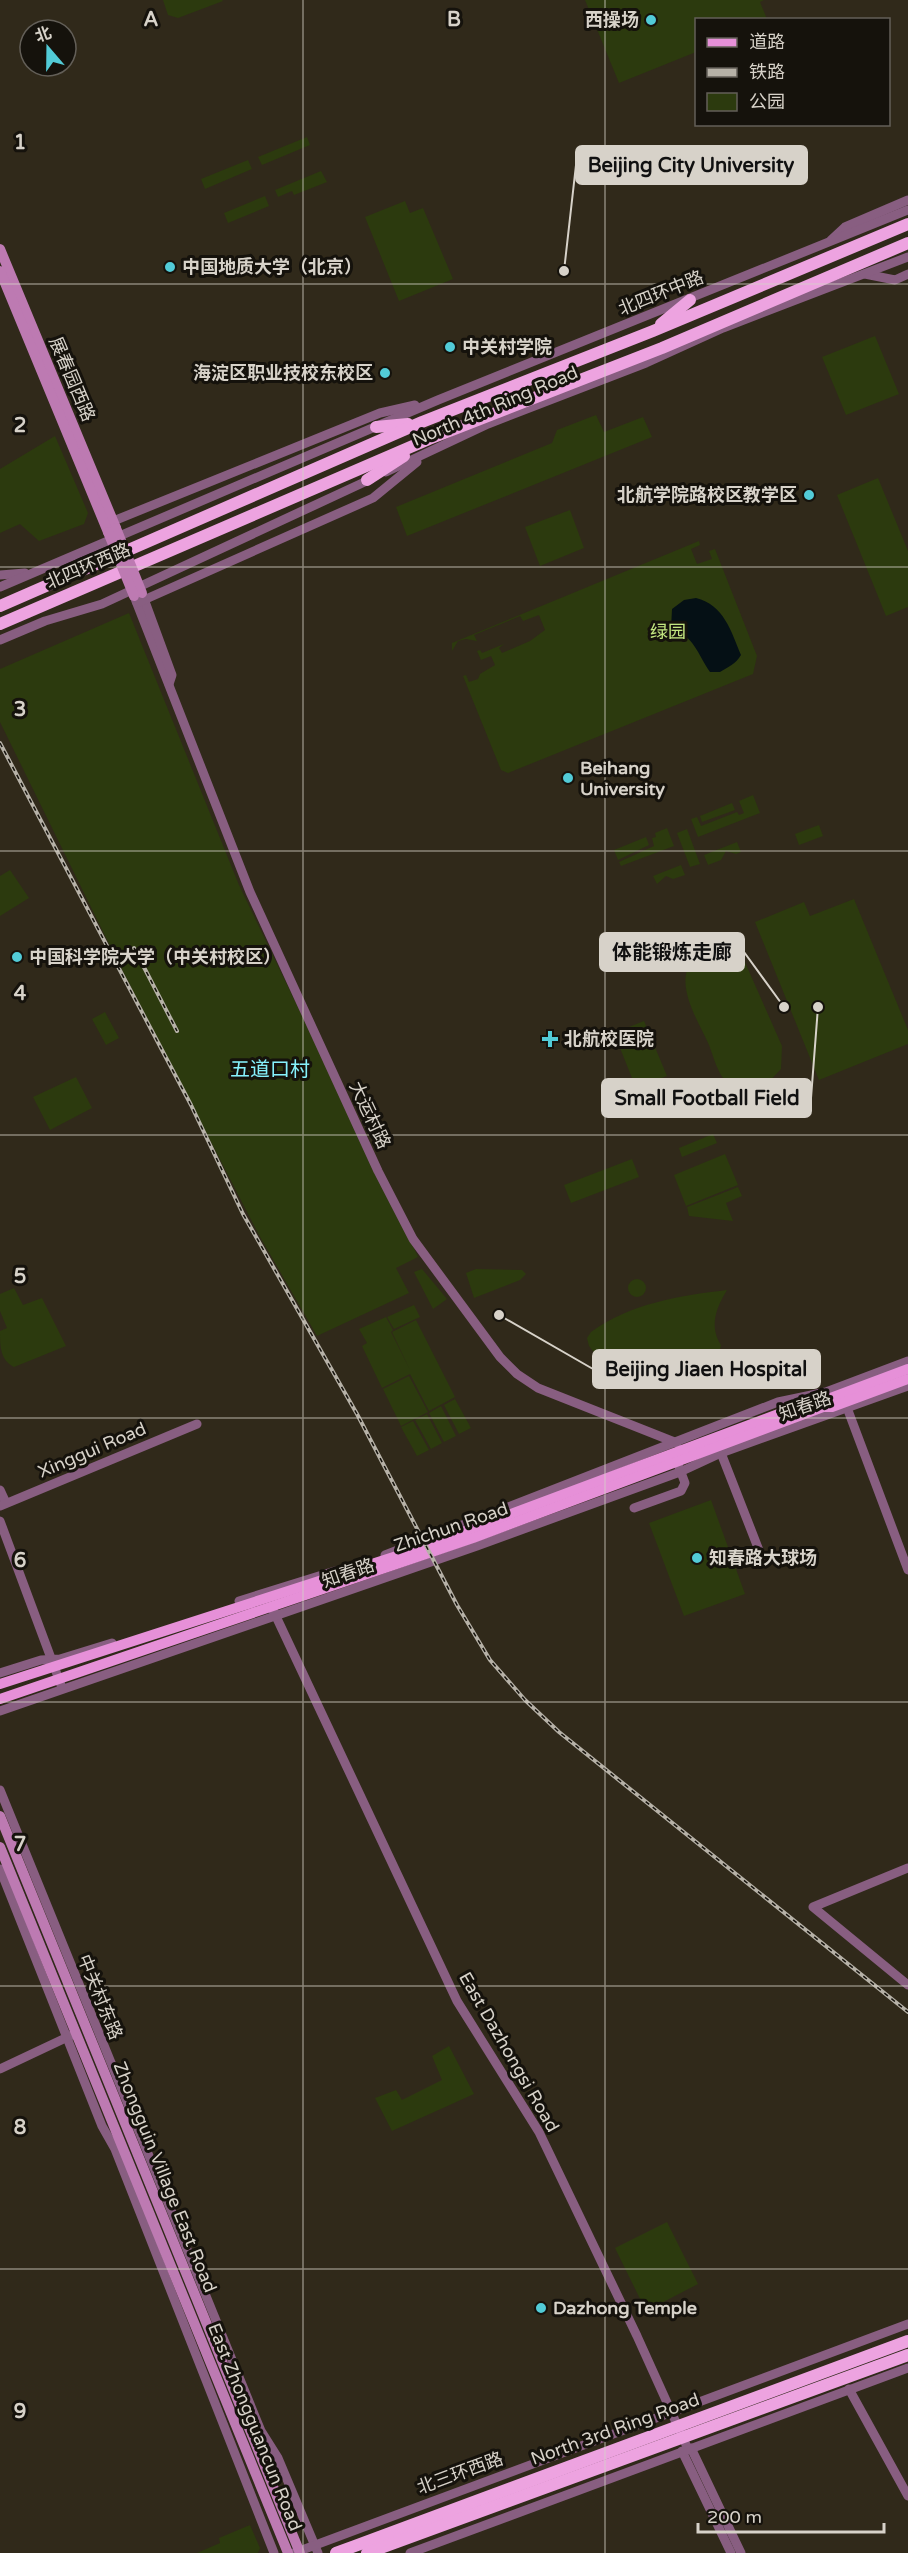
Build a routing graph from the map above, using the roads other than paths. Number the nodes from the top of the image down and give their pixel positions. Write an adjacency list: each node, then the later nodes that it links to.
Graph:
1 (908, 200): 5 (street)
2 (908, 210): 5 (street, 北四环中路)
3 (908, 224): 13 (highway, North 4th Ring Road)
4 (908, 243): 14 (highway, North 4th Ring Road)
5 (827, 244): 11 (street, 北四环中路)
6 (0, 249): 21 (main road, 展春园西路)
7 (908, 257): 9 (street, North 4th Ring Road)
8 (0, 271): 21 (main road, 展春园西路)
9 (863, 274): 10 (street); 12 (street, North 4th Ring Road)
10 (908, 274)
11 (690, 300): 13 (highway); 15 (street, 北四环中路)
12 (723, 328): 14 (highway); 19 (street, North 4th Ring Road)
13 (653, 331): 16 (highway, North 4th Ring Road)
14 (662, 348): 18 (highway, North 4th Ring Road)
15 (438, 400): 17 (street, North 4th Ring Road); 21 (street)
16 (422, 422): 17 (highway); 22 (highway, North 4th Ring Road)
17 (376, 427): 24 (street, North 4th Ring Road)
18 (429, 439): 20 (highway); 23 (highway, North 4th Ring Road)
19 (426, 455): 20 (street, North 4th Ring Road); 27 (street)
20 (367, 480): 28 (street, North 4th Ring Road)
21 (110, 526): 27 (main road, 大运村路, bridge)
22 (185, 526): 29 (highway, 北四环西路)
23 (191, 541): 30 (highway, 北四环西路)
24 (33, 573): 25 (street); 26 (street, 北四环西路)
25 (0, 575)
26 (0, 586)
27 (140, 598): 38 (street, 大运村路)
28 (102, 604): 31 (street, 北四环西路)
29 (0, 606)
30 (0, 624)
31 (0, 640)
32 (908, 1361): 38 (street, 知春路)
33 (908, 1369): 38 (main road, Zhichun Road)
34 (908, 1378): 36 (main road, Zhichun Road)
35 (908, 1386): 36 (street, 知春路)
36 (846, 1406): 39 (street, 知春路); 40 (main road, Zhichun Road); 46 (street)
37 (197, 1424): 42 (street, Xinggui Road)
38 (678, 1447): 47 (main road, Zhichun Road)
39 (721, 1453): 40 (street, 知春路); 45 (street)
40 (679, 1467): 43 (street); 47 (main road, Zhichun Road)
41 (0, 1490): 42 (street)
42 (3, 1505)
43 (634, 1508)
44 (0, 1521): 50 (street)
45 (764, 1563)
46 (908, 1570)
47 (270, 1603): 48 (street); 49 (main road, Zhichun Road); 52 (main road, Zhichun Road); 54 (street); 73 (street, East Dazhongsi Road)
48 (112, 1643): 49 (street); 50 (street, Zhichun Road)
49 (103, 1652): 50 (main road, Zhichun Road)
50 (53, 1663): 51 (street, Zhichun Road); 52 (street); 53 (main road, Zhichun Road)
51 (0, 1674)
52 (59, 1678): 54 (street); 55 (main road, Zhichun Road)
53 (0, 1684)
54 (63, 1690): 56 (street)
55 (0, 1699)
56 (0, 1711)
57 (0, 1790): 62 (street, 中关村东路)
58 (0, 1816): 63 (main road, Zhongguin Village East Road)
59 (0, 1847): 65 (main road, East Zhongguancun Road)
60 (908, 1868): 64 (street)
61 (0, 1869): 65 (street)
62 (54, 1927): 63 (street); 79 (street, 中关村东路)
63 (52, 1943): 80 (main road, Zhongguin Village East Road)
64 (908, 1985)
65 (73, 2038): 66 (street); 80 (main road, East Zhongguancun Road); 82 (street)
66 (0, 2069)
67 (908, 2324): 71 (street, 北三环西路)
68 (908, 2341): 83 (highway, North 3rd Ring Road, bridge)
69 (908, 2355): 84 (highway, North 3rd Ring Road, bridge)
70 (908, 2368): 72 (street)
71 (749, 2384): 73 (street, 北三环西路); 74 (street)
72 (849, 2390): 74 (street); 78 (street)
73 (672, 2412): 75 (street, 北三环西路); 76 (street, East Dazhongsi Road)
74 (763, 2421): 76 (street)
75 (602, 2438): 77 (street); 79 (street, 北三环西路)
76 (687, 2449): 77 (street); 85 (street); 86 (street)
77 (616, 2476): 81 (street)
78 (908, 2496)
79 (316, 2549): 80 (street, 北三环西路)
80 (295, 2552)
81 (415, 2552)
82 (274, 2553)
83 (336, 2553)
84 (367, 2553)
85 (731, 2553)
86 (741, 2553)

